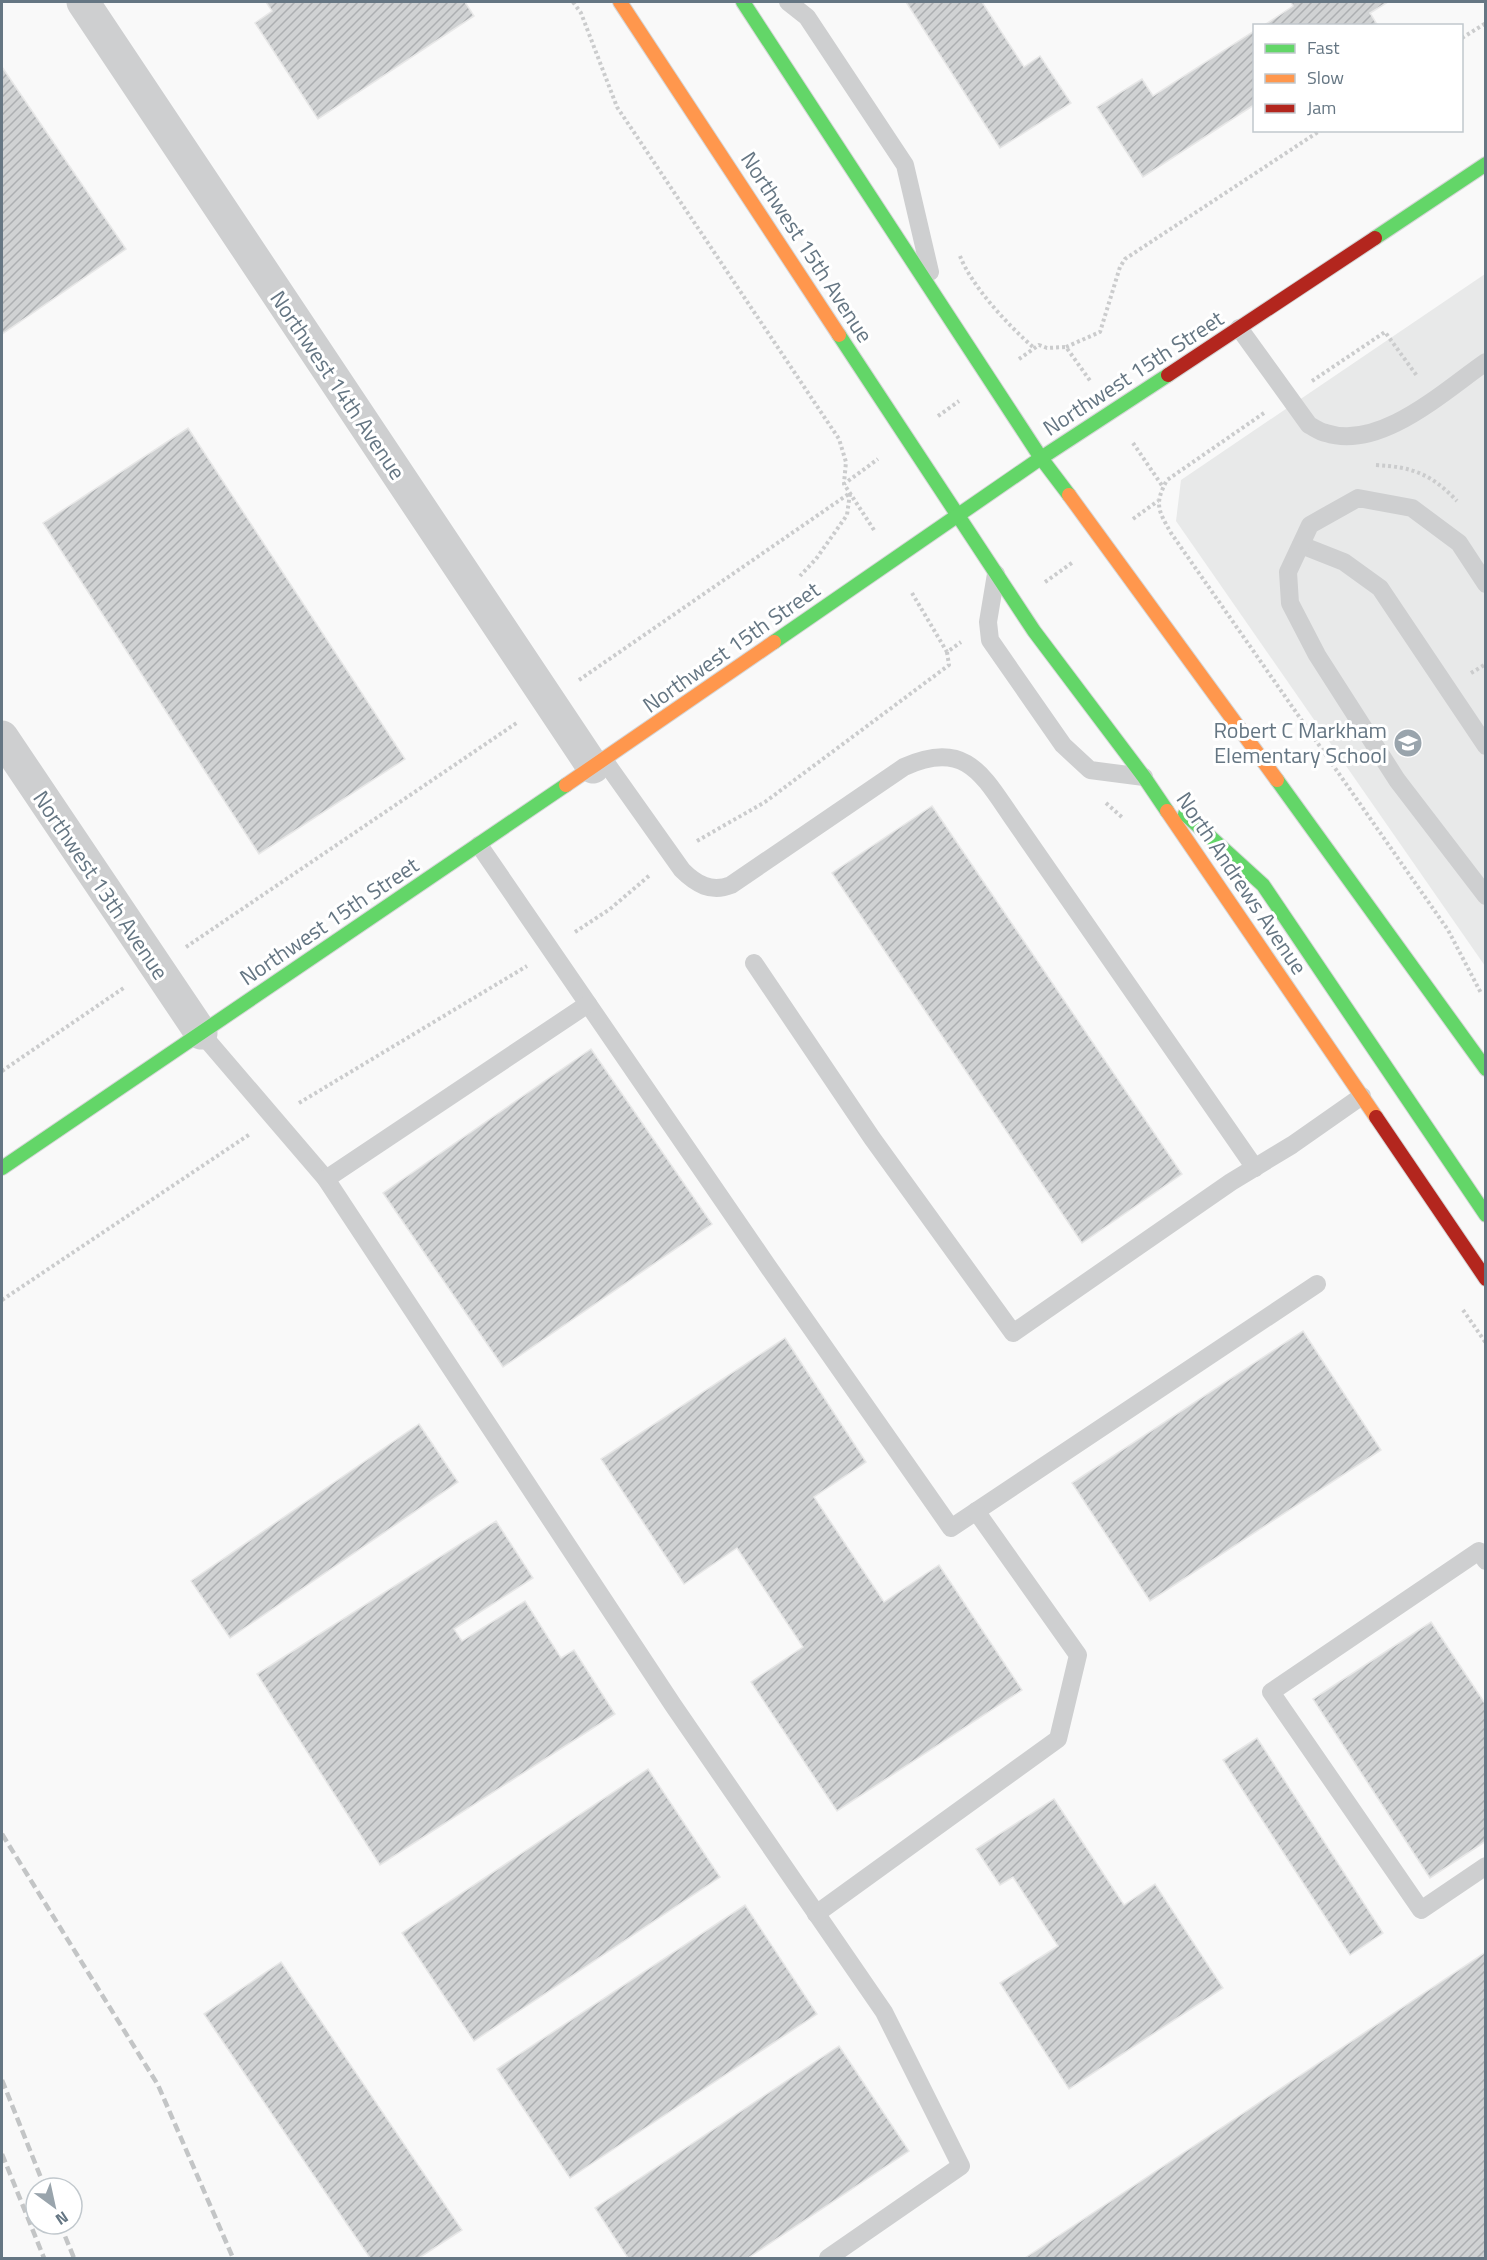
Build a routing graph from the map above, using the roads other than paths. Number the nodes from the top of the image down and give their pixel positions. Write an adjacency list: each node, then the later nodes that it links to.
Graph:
1 (83, 2): 16 (street, Northwest 14th Avenue)
2 (620, 2): 10 (street, Northwest 15th Avenue)
3 (743, 2): 6 (street)
4 (788, 2): 6 (lane)
5 (1485, 164): 7 (street, Northwest 15th Street)
6 (936, 297): 9 (street)
7 (1239, 328): 8 (lane); 9 (street, Northwest 15th Street)
8 (1485, 362)
9 (1041, 458): 10 (street, Northwest 15th Street); 23 (street)
10 (959, 515): 12 (street, North Andrews Avenue); 16 (street, Northwest 15th Street)
11 (1301, 545): 13 (lane); 15 (lane); 19 (lane)
12 (996, 572): 17 (street, North Andrews Avenue); 17 (lane)
13 (1485, 584)
14 (2, 737): 22 (street, Northwest 13th Avenue)
15 (1485, 746)
16 (599, 764): 18 (street, Northwest 15th Street); 26 (lane)
17 (1144, 777): 24 (street, North Andrews Avenue); 28 (street)
18 (479, 845): 21 (lane); 22 (street, Northwest 15th Street)
19 (1485, 896)
20 (754, 963): 26 (lane)
21 (588, 1004): 27 (lane); 31 (lane)
22 (201, 1033): 25 (street, Northwest 15th Street); 27 (lane)
23 (1485, 1069)
24 (1362, 1096): 26 (lane); 29 (street, North Andrews Avenue)
25 (2, 1168)
26 (1254, 1168)
27 (326, 1179): 34 (lane)
28 (1485, 1215)
29 (1485, 1279)
30 (1317, 1284): 31 (lane)
31 (976, 1511): 34 (lane)
32 (1485, 1561): 33 (lane)
33 (1485, 1866)
34 (816, 1914): 35 (lane)
35 (828, 2259)

